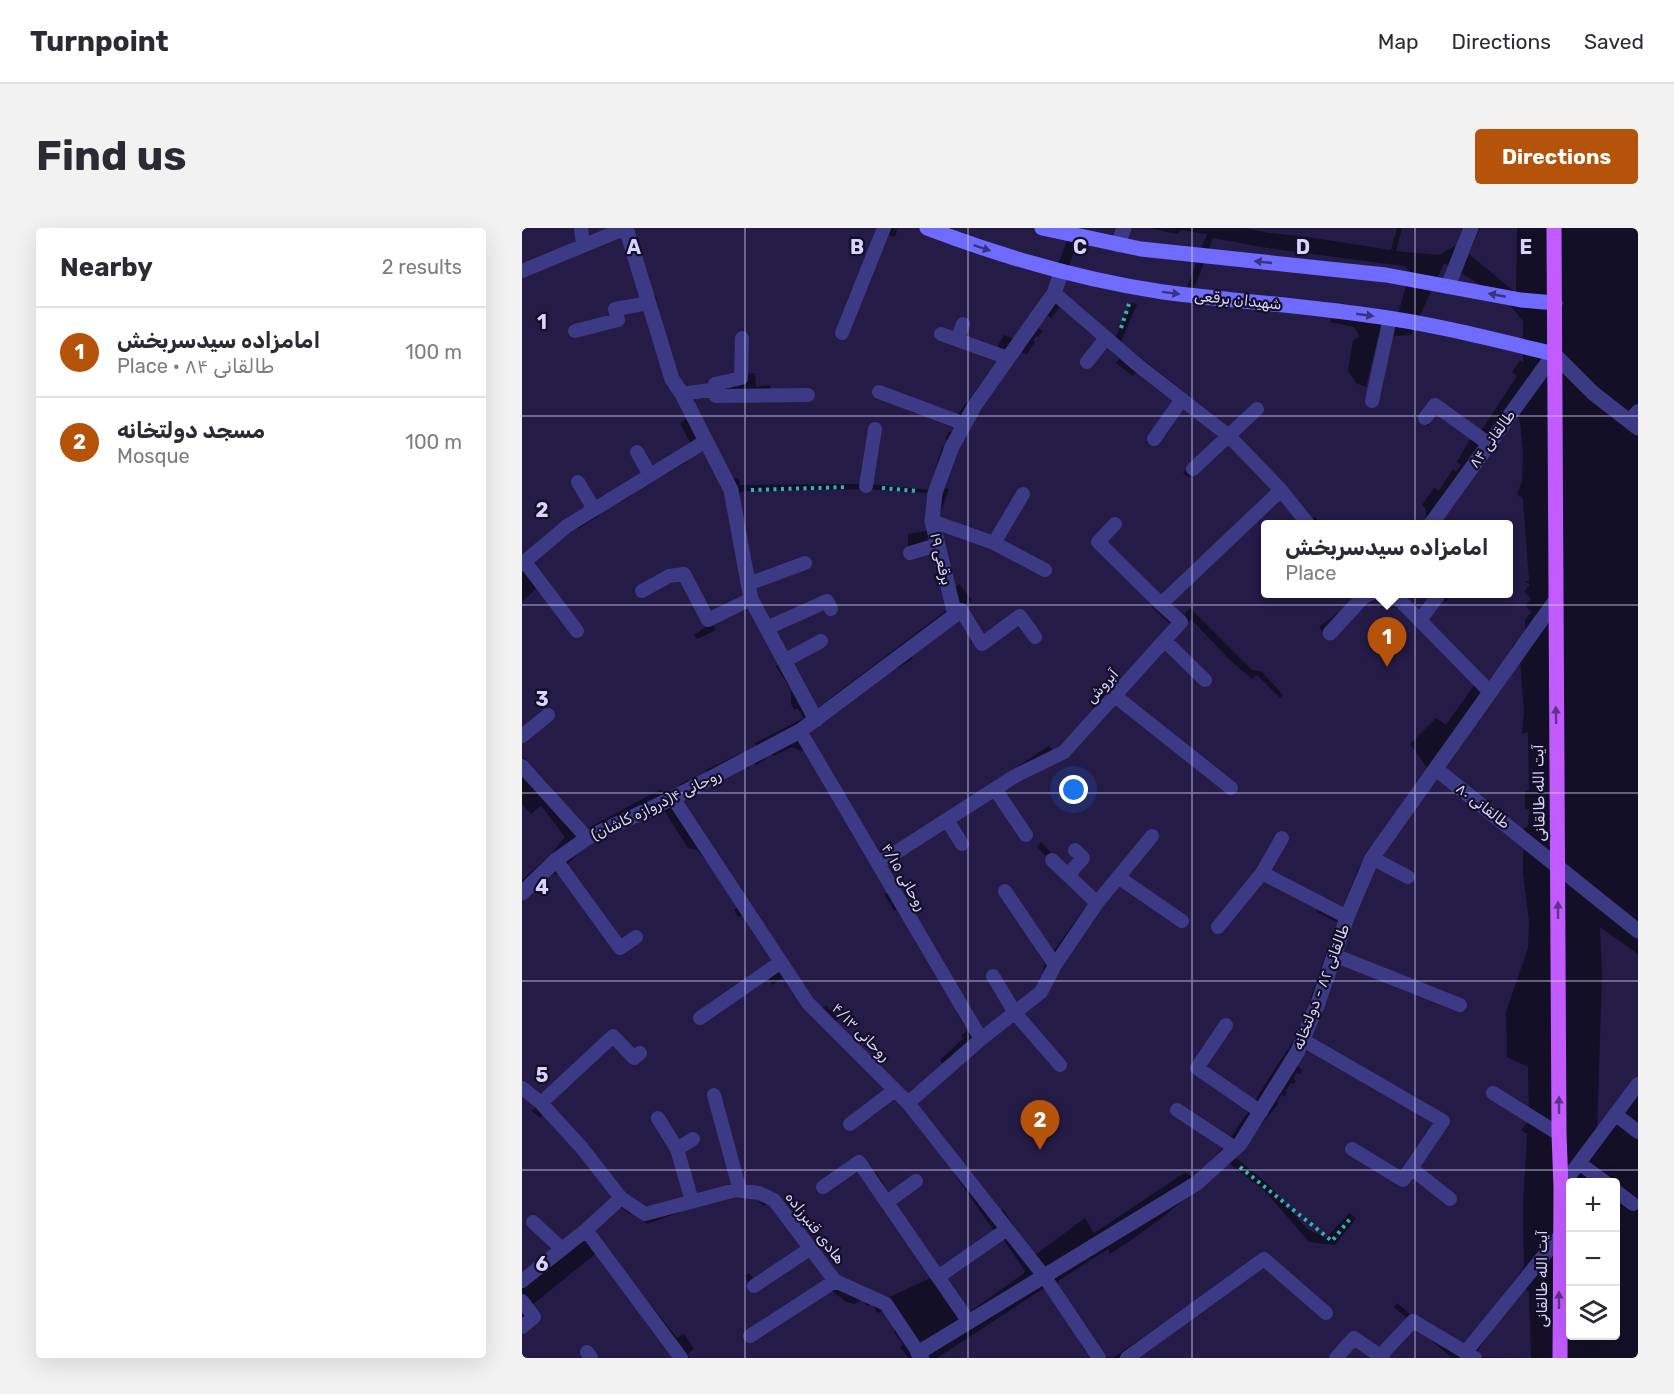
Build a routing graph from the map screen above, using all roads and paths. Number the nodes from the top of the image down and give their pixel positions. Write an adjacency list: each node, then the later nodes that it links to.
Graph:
1 (581, 228): 9 (lane)
2 (626, 228): 9 (lane); 15 (street)
3 (884, 228): 20 (lane)
4 (927, 228): 12 (main road, شهیدان برقعی, one-way to 12)
5 (1042, 228): 10 (main road)
6 (1124, 228): 10 (street)
7 (1471, 228): 13 (street)
8 (1554, 228): 16 (main road, آیت الله طالقانی)
9 (583, 245): 11 (lane)
10 (1118, 245): 13 (main road, one-way to 10)
11 (522, 271)
12 (1062, 271): 14 (street, برقعی ۱۹); 17 (main road, شهیدان برقعی, one-way to 17)
13 (1448, 286): 16 (main road, one-way to 13)
14 (1054, 293): 23 (lane); 26 (street, برقعی ۱۹)
15 (650, 303): 19 (lane); 30 (street)
16 (1555, 303): 25 (main road, آیت الله طالقانی)
17 (1390, 318): 25 (main road, شهیدان برقعی); 33 (lane)
18 (963, 324): 24 (lane)
19 (574, 331)
20 (842, 333)
21 (941, 334): 24 (lane)
22 (742, 338): 28 (lane)
23 (1106, 338): 27 (lane); 32 (lane)
24 (957, 340): 26 (lane)
25 (1554, 354): 36 (street); 42 (street, طالقانی ۸۴); 68 (main road, آیت الله طالقانی)
26 (1008, 358): 37 (street, برقعی ۱۹)
27 (1087, 362)
28 (716, 389): 30 (lane); 31 (lane)
29 (879, 392): 37 (lane)
30 (682, 394): 41 (street)
31 (808, 394)
32 (1182, 399): 39 (lane); 40 (lane)
33 (1372, 400)
34 (1257, 409): 39 (lane)
35 (1425, 418): 42 (lane)
36 (1635, 420)
37 (964, 424): 50 (street, برقعی ۱۹)
38 (875, 429): 47 (lane)
39 (1229, 436): 44 (lane); 49 (lane)
40 (1154, 439)
41 (706, 441): 45 (lane); 48 (street)
42 (1489, 444): 54 (street, طالقانی ۸۴)
43 (637, 452): 45 (lane)
44 (1192, 469)
45 (650, 475): 52 (lane)
46 (578, 482): 52 (lane)
47 (866, 486): 48 (path); 50 (path)
48 (731, 490): 64 (street)
49 (1281, 490): 53 (lane); 69 (lane)
50 (935, 493): 55 (street, برقعی ۱۹)
51 (1023, 494): 57 (lane)
52 (594, 509): 60 (lane)
53 (1304, 520)
54 (1435, 520)
55 (932, 521): 57 (lane); 58 (street, برقعی ۱۹)
56 (1115, 524): 69 (lane)
57 (994, 543): 62 (lane)
58 (937, 545): 59 (lane); 71 (street, برقعی ۱۹)
59 (909, 553)
60 (523, 563): 74 (lane)
61 (805, 563): 64 (lane)
62 (1045, 570)
63 (642, 591): 64 (lane)
64 (750, 592): 73 (street)
65 (1361, 598): 75 (street)
66 (1398, 598): 72 (lane)
67 (1436, 598): 72 (lane)
68 (1555, 601): 81 (street, طالقانی ۸۲ - دولتخانه); 103 (main road, آیت الله طالقانی, one-way to 68)
69 (1161, 604): 78 (lane, آبروش)
70 (831, 609): 73 (lane)
71 (955, 615): 76 (lane); 84 (street)
72 (1420, 620): 81 (lane)
73 (767, 628): 79 (street)
74 (577, 631)
75 (1330, 633)
76 (1035, 637)
77 (821, 641): 79 (lane)
78 (1165, 641): 80 (lane); 82 (lane, آبروش)
79 (784, 661): 84 (street)
80 (1205, 680)
81 (1490, 692): 88 (street, طالقانی ۸۲ - دولتخانه)
82 (1115, 696): 89 (lane); 90 (lane, آبروش)
83 (548, 715): 86 (lane)
84 (816, 720): 85 (street)
85 (800, 731): 91 (street, روحانی ۴(دروازه کاشان)); 102 (lane, روحانی ۴/۱۵)
86 (522, 736)
87 (523, 769): 95 (lane)
88 (1436, 769): 99 (street, طالقانی ۸۲ - دولتخانه); 103 (street, طالقانی ۸۰)
89 (1231, 788)
90 (995, 789): 92 (lane, آبروش); 93 (lane)
91 (673, 798): 95 (street, روحانی ۴(دروازه کاشان)); 117 (lane, روحانی ۴/۱۳)
92 (947, 820): 97 (lane); 102 (lane, آبروش)
93 (1026, 835)
94 (1152, 836): 106 (lane)
95 (587, 838): 100 (street, روحانی ۴(دروازه کاشان))
96 (1282, 838): 104 (lane)
97 (962, 844)
98 (1075, 850): 105 (lane)
99 (1372, 858): 107 (lane); 111 (street, طالقانی ۸۲ - دولتخانه)
100 (556, 860): 109 (street, روحانی ۴(دروازه کاشان)); 115 (lane)
101 (1052, 860): 105 (lane)
102 (878, 864): 124 (lane, روحانی ۴/۱۵)
103 (1558, 865): 114 (street, طالقانی ۸۰); 141 (main road, آیت الله طالقانی, one-way to 103)
104 (1262, 873): 111 (lane); 113 (lane)
105 (1068, 874): 110 (lane)
106 (1118, 877): 110 (lane); 112 (lane)
107 (1408, 877)
108 (1005, 891): 118 (lane)
109 (522, 892)
110 (1097, 903): 118 (lane)
111 (1347, 917): 116 (street, طالقانی ۸۲ - دولتخانه)
112 (1182, 921)
113 (1218, 927)
114 (1638, 931)
115 (636, 936)
116 (1334, 955): 120 (lane); 125 (street, طالقانی ۸۲ - دولتخانه)
117 (781, 962): 122 (lane); 130 (lane, روحانی ۴/۱۳)
118 (1055, 964): 121 (lane)
119 (993, 976): 121 (lane)
120 (1460, 1005)
121 (1015, 1013): 124 (lane); 127 (lane)
122 (700, 1018)
123 (1226, 1024): 136 (lane)
124 (981, 1039): 134 (lane)
125 (1303, 1040): 136 (street, طالقانی ۸۲ - دولتخانه); 147 (lane)
126 (640, 1053): 133 (lane)
127 (1060, 1065)
128 (1638, 1084): 137 (lane)
129 (522, 1088): 133 (lane)
130 (894, 1090): 134 (lane, روحانی ۴/۱۳); 139 (lane)
131 (1493, 1093): 141 (lane)
132 (714, 1095): 152 (lane)
133 (541, 1103): 154 (lane)
134 (908, 1103): 161 (lane, روحانی ۴/۱۳)
135 (1177, 1110): 145 (lane)
136 (1261, 1112): 145 (street, طالقانی ۸۲ - دولتخانه)
137 (1615, 1114): 140 (lane); 146 (lane)
138 (658, 1118): 143 (lane)
139 (850, 1124)
140 (1638, 1132)
141 (1559, 1134): 151 (main road, آیت الله طالقانی)
142 (693, 1139): 143 (lane)
143 (677, 1149): 156 (lane)
144 (1353, 1149): 147 (lane)
145 (1231, 1152): 159 (path); 166 (street, طالقانی ۸۲ - دولتخانه)
146 (1579, 1163): 148 (lane); 151 (lane)
147 (1407, 1174): 155 (lane)
148 (1600, 1178)
149 (916, 1181): 157 (lane)
150 (823, 1187): 157 (lane)
151 (1561, 1187): 163 (main road, آیت الله طالقانی)
152 (740, 1191): 156 (lane, هادی قنبرزاده); 164 (lane, هادی قنبرزاده)
153 (1620, 1194): 158 (lane)
154 (621, 1198): 156 (lane, هادی قنبرزاده); 162 (lane)
155 (1450, 1199)
156 (692, 1201)
157 (887, 1202): 167 (lane)
158 (1633, 1204)
159 (1350, 1219)
160 (532, 1222): 165 (lane)
161 (1007, 1229): 166 (lane, روحانی ۴/۱۳); 167 (lane)
162 (586, 1230): 165 (lane); 179 (lane)
163 (1559, 1237): 176 (lane); 183 (main road, آیت الله طالقانی, one-way to 163)
164 (811, 1248): 169 (lane, هادی قنبرزاده); 170 (lane)
165 (562, 1250): 168 (lane)
166 (1044, 1276): 173 (street, طالقانی ۸۲ - دولتخانه); 180 (lane, روحانی ۴/۱۳)
167 (938, 1277): 173 (lane)
168 (522, 1281)
169 (835, 1281): 175 (lane); 177 (lane, هادی قنبرزاده)
170 (754, 1286)
171 (522, 1301): 174 (lane)
172 (1326, 1313): 181 (lane)
173 (969, 1323): 177 (street, طالقانی ۸۲ - دولتخانه)
174 (522, 1327)
175 (750, 1336)
176 (1470, 1355): 178 (lane)
177 (920, 1356)
178 (1381, 1357): 182 (lane)
179 (681, 1358)
180 (1099, 1358)
181 (1127, 1358)
182 (1336, 1358)
183 (1560, 1358)

